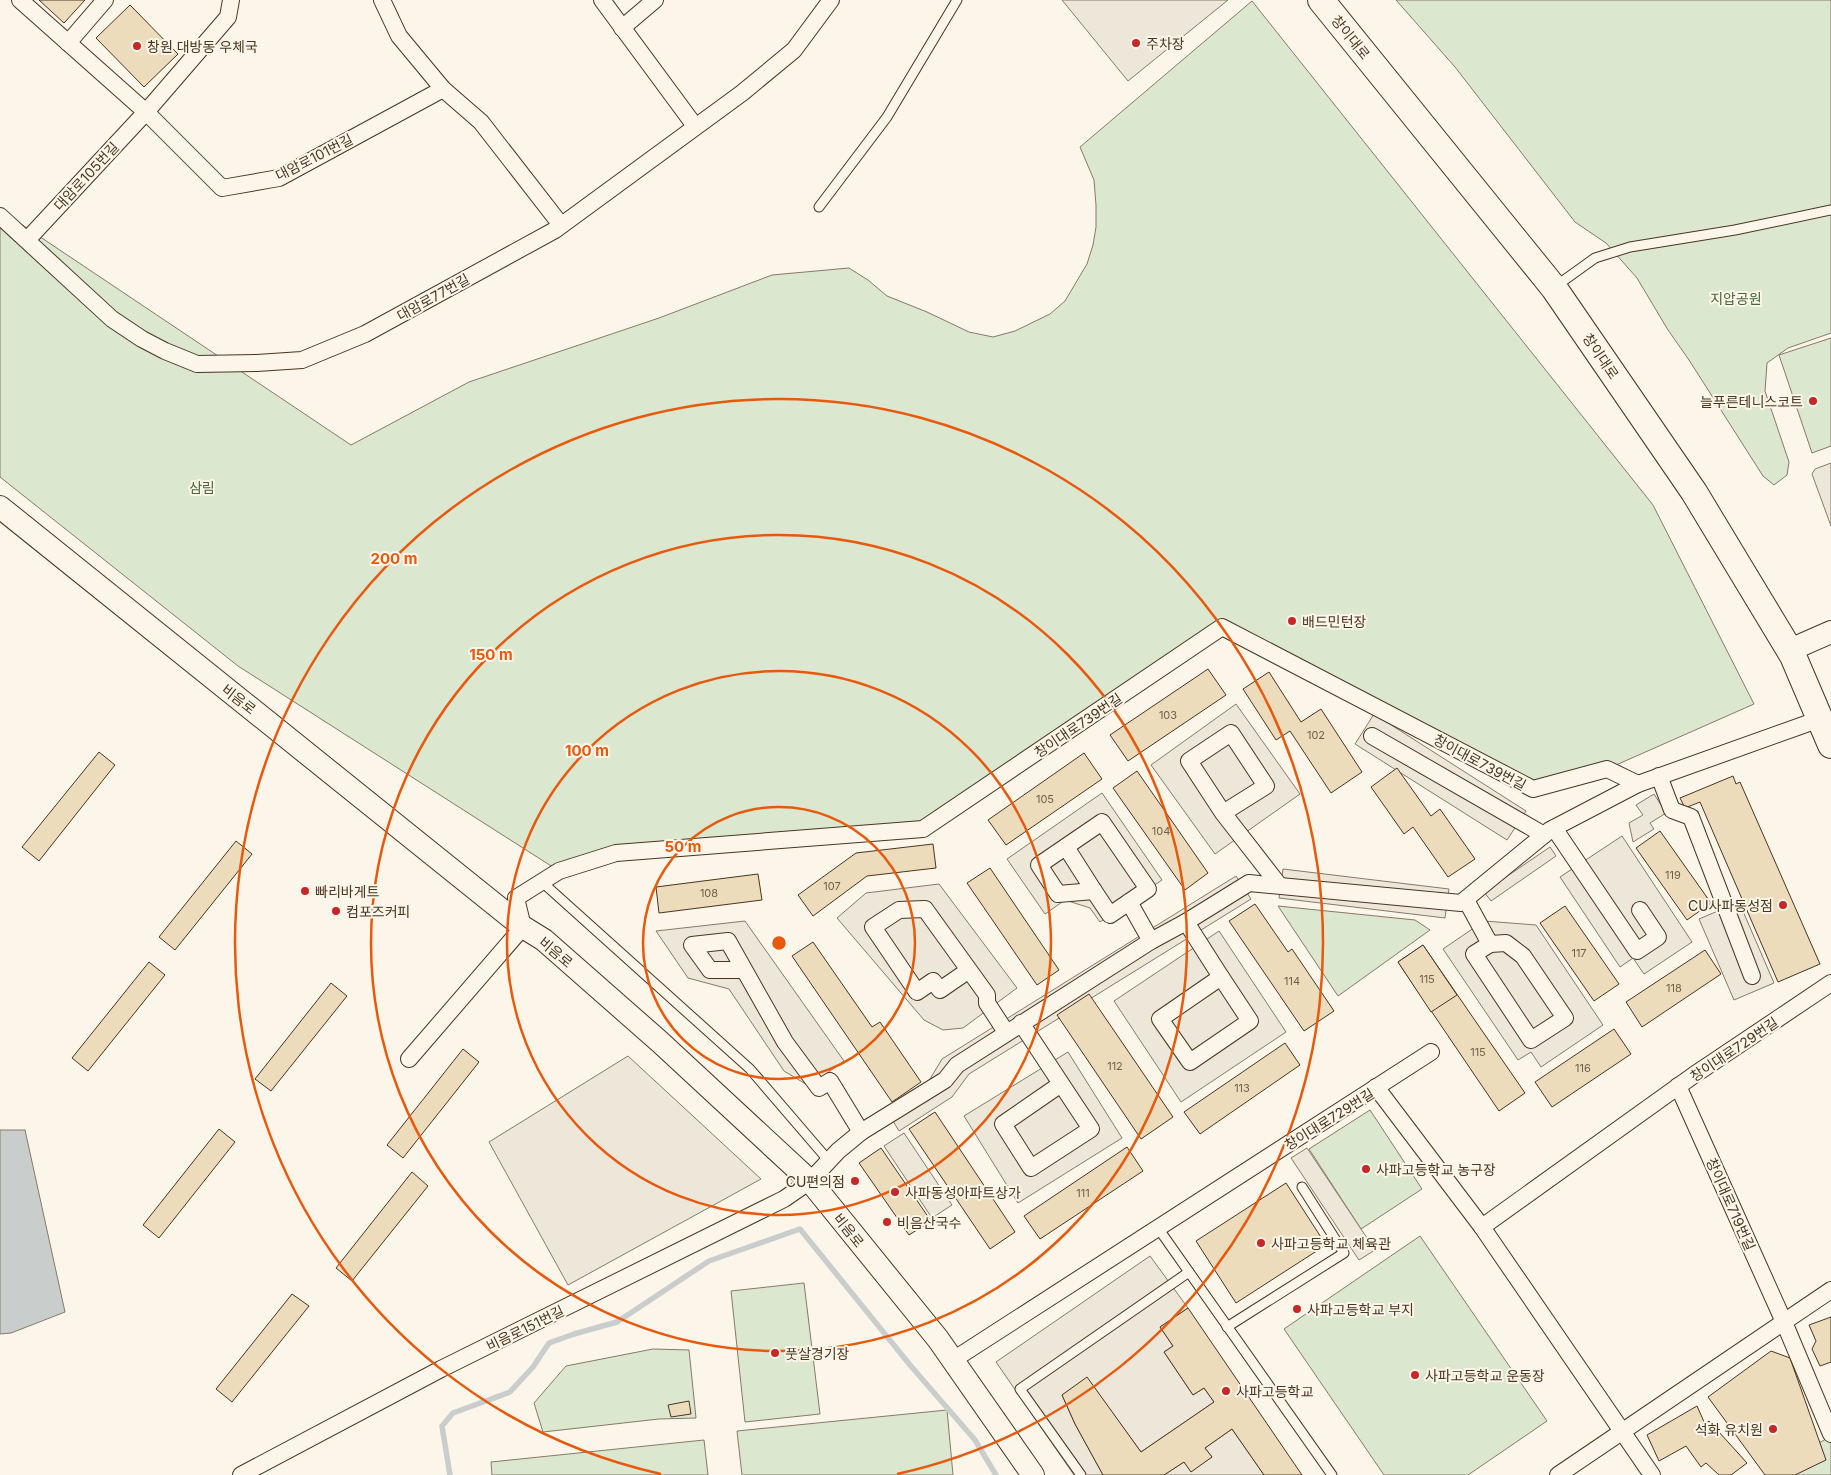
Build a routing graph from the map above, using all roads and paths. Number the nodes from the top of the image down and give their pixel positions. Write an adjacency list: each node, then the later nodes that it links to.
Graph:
1 (20, 0): 11 (street)
2 (104, 0): 11 (street)
3 (231, 0): 13 (street, 대암로105번길)
4 (382, 0): 12 (street)
5 (602, 0): 10 (street)
6 (655, 0): 10 (street)
7 (831, 0): 14 (street, 대암로77번길)
8 (957, 0): 15 (lane)
9 (1321, 0): 20 (main road, 창이대로)
10 (622, 28): 14 (street)
11 (68, 43): 13 (street)
12 (443, 89): 13 (street, 대암로101번길); 18 (street)
13 (146, 112): 19 (street, 대암로105번길)
14 (695, 126): 18 (street, 대암로77번길)
15 (819, 207)
16 (1831, 210): 20 (lane)
17 (0, 216): 19 (street, 대암로77번길)
18 (561, 225): 19 (street, 대암로77번길)
19 (27, 240)
20 (1554, 288): 23 (main road, 창이대로)
21 (2, 514): 39 (street, 비음로)
22 (1831, 632): 23 (street)
23 (1790, 650): 24 (main road, 창이대로)
24 (1820, 719): 26 (main road, 창이대로); 27 (street)
25 (1372, 736): 30 (street)
26 (1831, 745)
27 (1659, 776): 28 (street); 44 (street)
28 (1638, 784): 30 (street); 32 (street, 창이대로739번길)
29 (1224, 813): 29 (street); 33 (street)
30 (1549, 832): 35 (street); 37 (street)
31 (1066, 847): 34 (street); 34 (street); 36 (street)
32 (542, 882): 39 (street, 창이대로739번길); 55 (lane)
33 (1279, 885): 35 (street, 비음로151번길); 38 (street, 비음로151번길)
34 (1094, 891): 36 (street)
35 (1466, 900): 41 (street)
36 (1128, 902): 40 (street)
37 (1640, 910)
38 (1186, 922): 40 (street, 비음로151번길); 45 (street)
39 (523, 927): 50 (street); 56 (street, 비음로)
40 (1151, 941): 47 (street, 비음로151번길)
41 (1490, 944): 41 (street)
42 (744, 970): 54 (street)
43 (969, 970): 43 (street); 48 (street)
44 (1752, 976)
45 (1220, 977): 45 (street)
46 (1831, 983): 52 (street, 창이대로729번길)
47 (1021, 1023): 48 (street, 비음로151번길); 51 (street)
48 (1006, 1032): 54 (street, 비음로151번길)
49 (1431, 1052): 53 (street)
50 (409, 1059)
51 (1061, 1084): 51 (street)
52 (1678, 1086): 58 (street, 창이대로729번길); 62 (street, 창이대로719번길)
53 (1376, 1088): 58 (street, 창이대로729번길); 59 (street, 창이대로729번길)
54 (860, 1132): 55 (street, 비음로151번길)
55 (829, 1161): 56 (street, 비음로151번길)
56 (810, 1181): 64 (street, 비음로); 67 (street, 비음로151번길)
57 (1302, 1187): 63 (lane)
58 (1482, 1227): 65 (street)
59 (1158, 1228): 60 (lane); 64 (street, 창이대로729번길)
60 (1188, 1272): 63 (lane); 69 (lane)
61 (1831, 1290): 62 (street)
62 (1784, 1322): 65 (street); 66 (street, 창이대로719번길)
63 (1227, 1327): 70 (lane)
64 (953, 1360): 68 (street, 비음로)
65 (1623, 1431): 71 (street); 72 (street)
66 (1831, 1434)
67 (241, 1475)
68 (1033, 1475)
69 (1080, 1475)
70 (1332, 1475)
71 (1558, 1475)
72 (1652, 1475)

